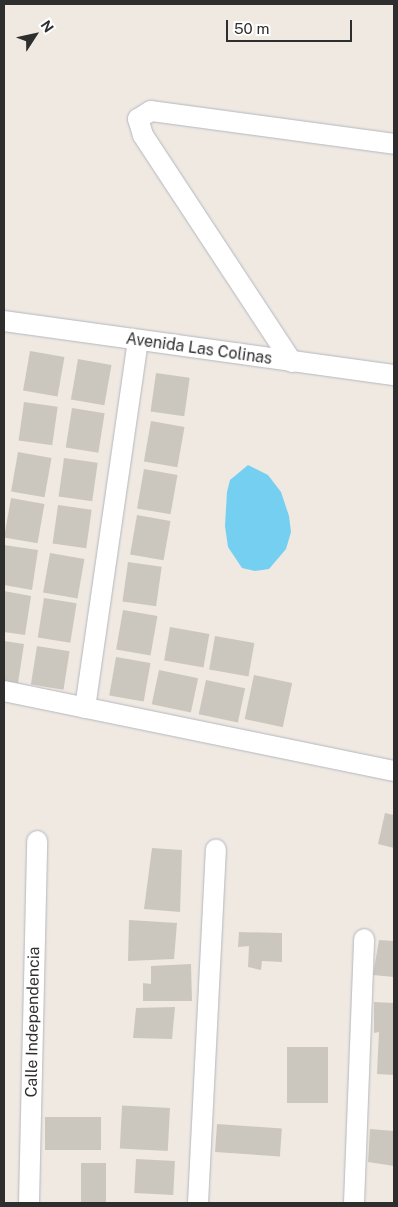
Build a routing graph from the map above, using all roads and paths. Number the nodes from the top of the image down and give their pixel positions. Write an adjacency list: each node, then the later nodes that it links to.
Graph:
1 (394, 144): 4 (street)
2 (4, 321): 3 (street, Avenida Las Colinas)
3 (138, 341): 4 (street, Avenida Las Colinas); 7 (street)
4 (292, 362): 5 (street, Avenida Las Colinas)
5 (394, 375)
6 (4, 691): 7 (street)
7 (85, 708): 8 (street)
8 (394, 771)
9 (38, 841): 12 (street, Calle Independencia)
10 (216, 849): 13 (street)
11 (364, 939): 14 (street)
12 (29, 1203)
13 (198, 1203)
14 (354, 1203)

